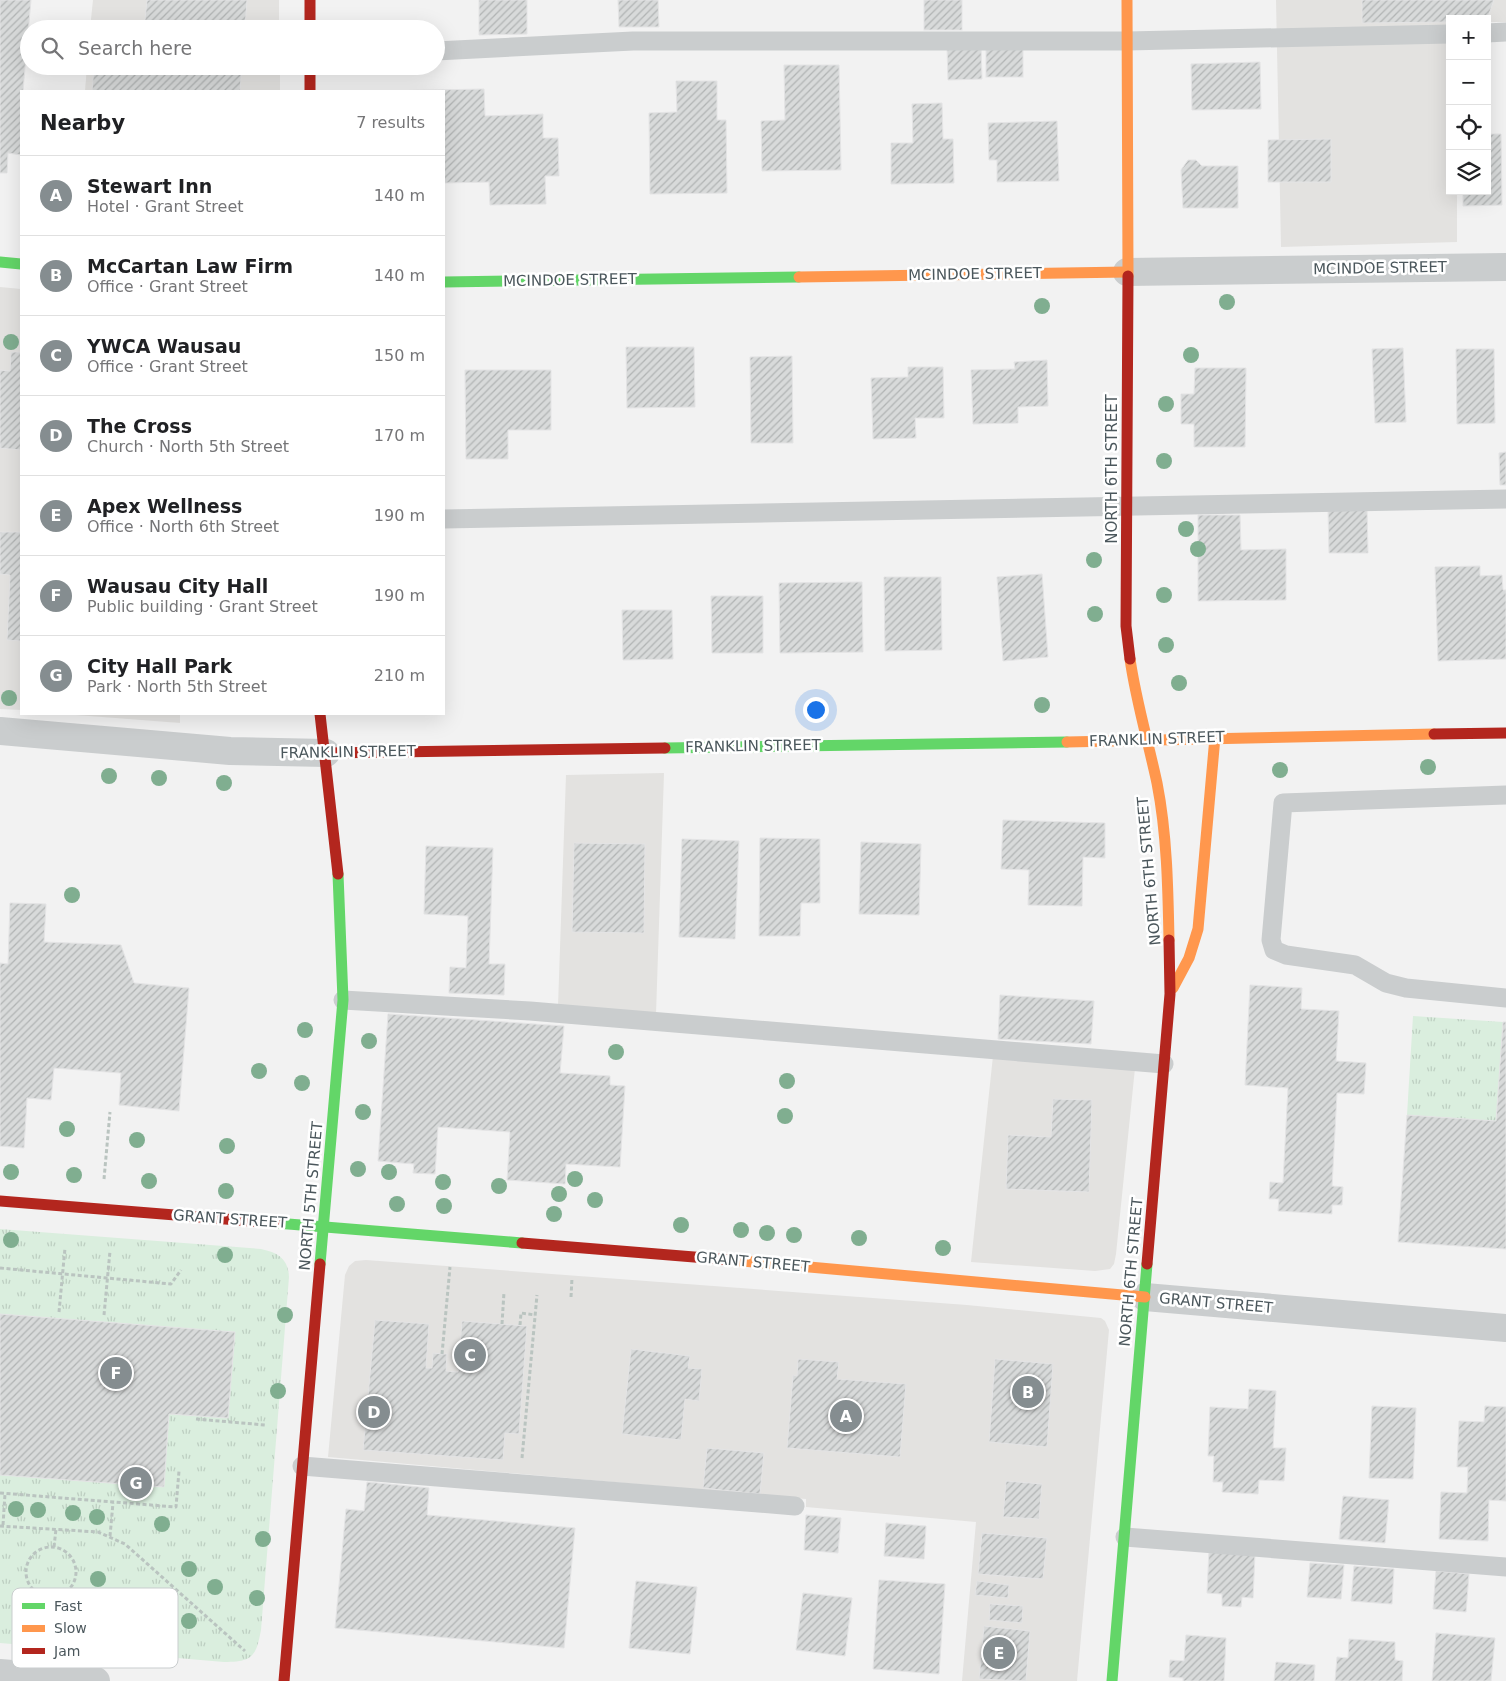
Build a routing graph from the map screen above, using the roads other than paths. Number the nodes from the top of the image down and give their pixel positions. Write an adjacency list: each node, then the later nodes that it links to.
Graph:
1 (310, 0): 3 (street)
2 (1127, 0): 7 (street, NORTH 6TH STREET)
3 (310, 20)
4 (1506, 32): 5 (lane)
5 (1491, 33)
6 (1446, 34): 7 (lane)
7 (1127, 41): 8 (lane); 14 (street, NORTH 6TH STREET)
8 (445, 51)
9 (310, 75): 10 (street)
10 (310, 90)
11 (0, 262): 12 (street)
12 (20, 264)
13 (1506, 266): 14 (street, MCINDOE STREET)
14 (1127, 272): 15 (street, MCINDOE STREET); 17 (street, NORTH 6TH STREET)
15 (445, 282)
16 (1506, 498): 17 (lane)
17 (1128, 505): 18 (lane); 23 (street, NORTH 6TH STREET)
18 (445, 519)
19 (320, 715): 24 (street, NORTH 5TH STREET)
20 (0, 731): 24 (street, FRANKLIN STREET)
21 (1506, 732): 22 (street, FRANKLIN STREET)
22 (1215, 737): 23 (street, FRANKLIN STREET); 26 (street)
23 (1146, 740): 24 (street, FRANKLIN STREET); 26 (street, NORTH 6TH STREET)
24 (326, 753): 28 (street, NORTH 5TH STREET)
25 (1506, 795): 27 (lane)
26 (1170, 994): 29 (street, NORTH 6TH STREET)
27 (1506, 998)
28 (343, 1000): 29 (lane); 31 (street, NORTH 5TH STREET)
29 (1164, 1064): 32 (street, NORTH 6TH STREET)
30 (0, 1201): 31 (street, GRANT STREET)
31 (324, 1226): 32 (street, GRANT STREET); 34 (street, NORTH 5TH STREET)
32 (1145, 1297): 33 (street, GRANT STREET); 36 (street, NORTH 6TH STREET)
33 (1506, 1328)
34 (302, 1466): 35 (lane); 40 (street, NORTH 5TH STREET)
35 (795, 1506)
36 (1125, 1536): 37 (lane); 41 (street, NORTH 6TH STREET)
37 (1506, 1567)
38 (0, 1673): 39 (street)
39 (96, 1681)
40 (284, 1681)
41 (1112, 1681)

